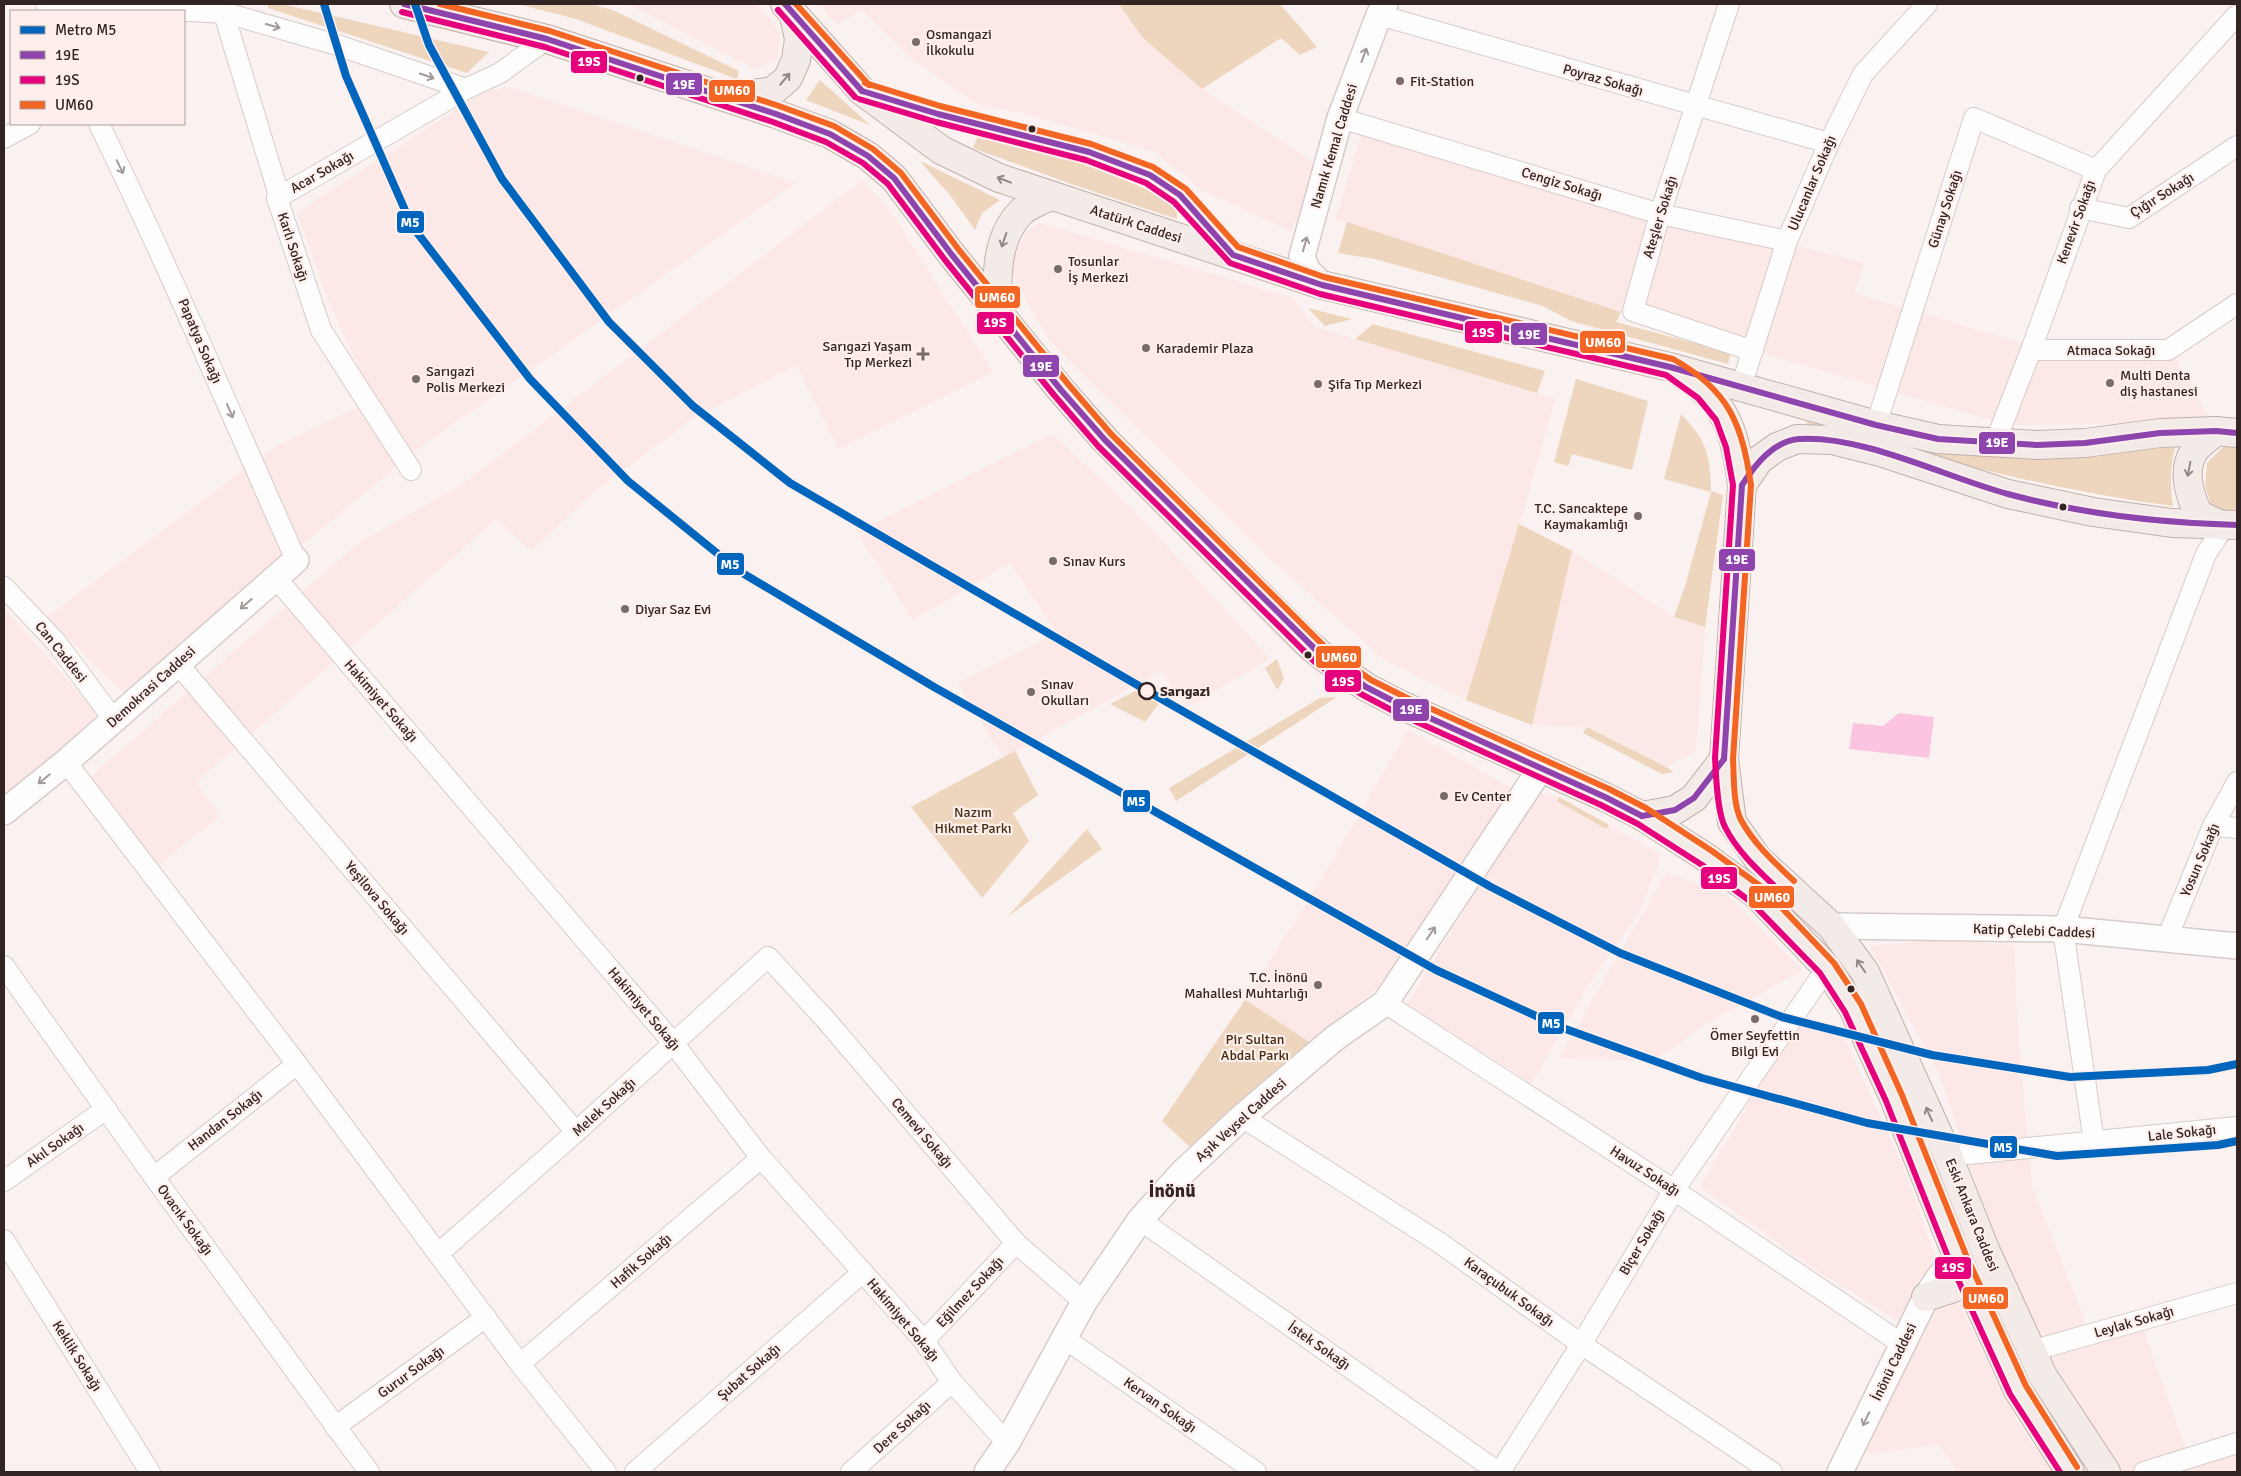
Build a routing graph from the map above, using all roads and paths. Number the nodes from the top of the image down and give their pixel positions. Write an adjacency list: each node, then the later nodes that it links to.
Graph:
1 (64, 4): 5 (street)
2 (404, 4): 9 (main road)
3 (1729, 4): 12 (street, Ateşler Sokağı)
4 (1927, 4): 17 (street, Ulucanlar Sokağı)
5 (224, 8): 10 (street, one-way to 10); 21 (street, Karlı Sokağı)
6 (789, 8): 11 (main road, one-way to 6); 20 (main road, Atatürk Caddesi, one-way to 6)
7 (1382, 10): 12 (street, Poyraz Sokağı); 13 (street, Namık Kemal Caddesi, one-way to 7)
8 (2237, 15): 19 (street, Kenevir Sokağı)
9 (547, 39): 10 (street, Acar Sokağı); 11 (main road)
10 (466, 89): 21 (street, Acar Sokağı)
11 (725, 98): 27 (main road)
12 (1695, 107): 17 (street, Poyraz Sokağı); 23 (street, Ateşler Sokağı)
13 (1340, 118): 23 (street, Cengiz Sokağı); 25 (street, Namık Kemal Caddesi, one-way to 13)
14 (28, 125): 16 (street)
15 (99, 125): 38 (street, Papatya Sokağı, one-way to 38)
16 (4, 138)
17 (1828, 143): 24 (street, Ulucanlar Sokağı)
18 (2237, 146): 22 (street, Çığır Sokağı)
19 (2096, 170): 22 (street, Kenevir Sokağı); 32 (street, Günay Sokağı)
20 (1050, 196): 25 (main road, Atatürk Caddesi); 27 (main road, one-way to 27)
21 (277, 198): 35 (street, Karlı Sokağı)
22 (2080, 208): 28 (street, Kenevir Sokağı)
23 (1660, 214): 24 (street, Cengiz Sokağı); 29 (street, Ateşler Sokağı)
24 (1787, 241): 29 (street, Ulucanlar Sokağı)
25 (1322, 284): 30 (main road, Atatürk Caddesi)
26 (2237, 304): 28 (street, Atmaca Sokağı)
27 (997, 308): 45 (main road, Eski Ankara Caddesi)
28 (2031, 350): 34 (street, Kenevir Sokağı)
29 (1754, 351): 31 (street, Ulucanlar Sokağı)
30 (1670, 367): 31 (main road, Atatürk Caddesi); 36 (main road)
31 (1741, 387): 32 (main road, Atatürk Caddesi)
32 (1876, 425): 34 (main road, Atatürk Caddesi)
33 (2227, 432): 34 (main road, Atatürk Caddesi); 37 (main road, one-way to 37)
34 (1995, 443)
35 (411, 470)
36 (1742, 485): 37 (main road); 43 (main road)
37 (2231, 526): 52 (street)
38 (296, 560): 39 (street, Demokrasi Caddesi)
39 (276, 578): 41 (street, Demokrasi Caddesi, one-way to 41); 59 (street, Hakimiyet Sokağı)
40 (4, 587): 42 (street, Can Caddesi)
41 (177, 663): 42 (street, Demokrasi Caddesi); 64 (street, Yeşilova Sokağı)
42 (114, 720): 44 (street, Demokrasi Caddesi)
43 (1724, 759): 48 (main road); 51 (main road, Eski Ankara Caddesi)
44 (66, 762): 47 (street, Demokrasi Caddesi, one-way to 47); 60 (street)
45 (1541, 768): 48 (main road, Eski Ankara Caddesi); 58 (street, Aşık Veysel Caddesi, one-way to 45)
46 (2237, 782): 49 (street, Yosun Sokağı)
47 (4, 812)
48 (1642, 816): 57 (main road, Eski Ankara Caddesi)
49 (2214, 826): 50 (street); 53 (street, Yosun Sokağı)
50 (2237, 828)
51 (1831, 926): 52 (street, Katip Çelebi Caddesi); 66 (main road, Eski Ankara Caddesi, one-way to 51)
52 (2063, 929): 53 (street, Katip Çelebi Caddesi); 65 (street)
53 (2166, 941): 54 (street, Katip Çelebi Caddesi)
54 (2237, 946)
55 (768, 957): 59 (street, Melek Sokağı); 73 (street, Cemevi Sokağı)
56 (4, 966): 61 (street, Ovacık Sokağı)
57 (1827, 968): 70 (street, Biçer Sokağı); 75 (main road, Eski Ankara Caddesi)
58 (1385, 1003): 62 (street, Aşık Veysel Caddesi); 70 (street, Havuz Sokağı)
59 (674, 1044): 64 (street, Melek Sokağı); 67 (street, Hakimiyet Sokağı)
60 (297, 1064): 68 (street, Handan Sokağı); 74 (street)
61 (106, 1109): 68 (street, Ovacık Sokağı); 69 (street, Akıl Sokağı)
62 (1242, 1118): 71 (street, Aşık Veysel Caddesi); 84 (street, Karaçubuk Sokağı)
63 (2237, 1127): 65 (street, Lale Sokağı)
64 (576, 1132): 74 (street, Melek Sokağı)
65 (2094, 1142): 66 (street, Lale Sokağı)
66 (1948, 1156): 86 (main road, Eski Ankara Caddesi)
67 (761, 1158): 76 (street, Hakimiyet Sokağı); 87 (street, Hafik Sokağı)
68 (154, 1177): 89 (street, Ovacık Sokağı)
69 (4, 1181)
70 (1674, 1190): 84 (street, Biçer Sokağı); 85 (street, Havuz Sokağı)
71 (1140, 1220): 80 (street, Aşık Veysel Caddesi); 99 (street, İstek Sokağı)
72 (4, 1240): 93 (street, Keklik Sokağı)
73 (1016, 1243): 80 (street, Cemevi Sokağı); 83 (street, Eğilmez Sokağı)
74 (438, 1254): 81 (street)
75 (1958, 1258): 77 (main road, Eski Ankara Caddesi); 79 (street, İnönü Caddesi)
76 (863, 1272): 83 (street, Hakimiyet Sokağı); 96 (street, Şubat Sokağı)
77 (1969, 1283): 79 (main road); 102 (main road, Eski Ankara Caddesi); 103 (main road)
78 (2237, 1294): 86 (street, Leylak Sokağı)
79 (1926, 1297): 85 (street, İnönü Caddesi)
80 (1084, 1302): 82 (street, Aşık Veysel Caddesi)
81 (486, 1317): 87 (street); 89 (street, Gurur Sokağı)
82 (1064, 1338): 90 (street, Aşık Veysel Caddesi); 98 (street, Kervan Sokağı)
83 (924, 1341): 88 (street, Hakimiyet Sokağı)
84 (1581, 1344): 99 (street, Biçer Sokağı); 100 (street, Karaçubuk Sokağı)
85 (1902, 1344): 101 (street, İnönü Caddesi, one-way to 101)
86 (2031, 1351): 103 (main road, Eski Ankara Caddesi)
87 (520, 1364): 95 (street)
88 (952, 1382): 90 (street, Hakimiyet Sokağı); 97 (street, Dere Sokağı)
89 (336, 1427): 94 (street, Ovacık Sokağı)
90 (1007, 1443): 92 (street, Aşık Veysel Caddesi)
91 (2237, 1443): 104 (street)
92 (991, 1471)
93 (150, 1472)
94 (369, 1472)
95 (606, 1472)
96 (636, 1472)
97 (851, 1472)
98 (1256, 1472)
99 (1499, 1472)
100 (1772, 1472)
101 (1840, 1472)
102 (2070, 1472)
103 (2104, 1472)
104 (2144, 1472)

